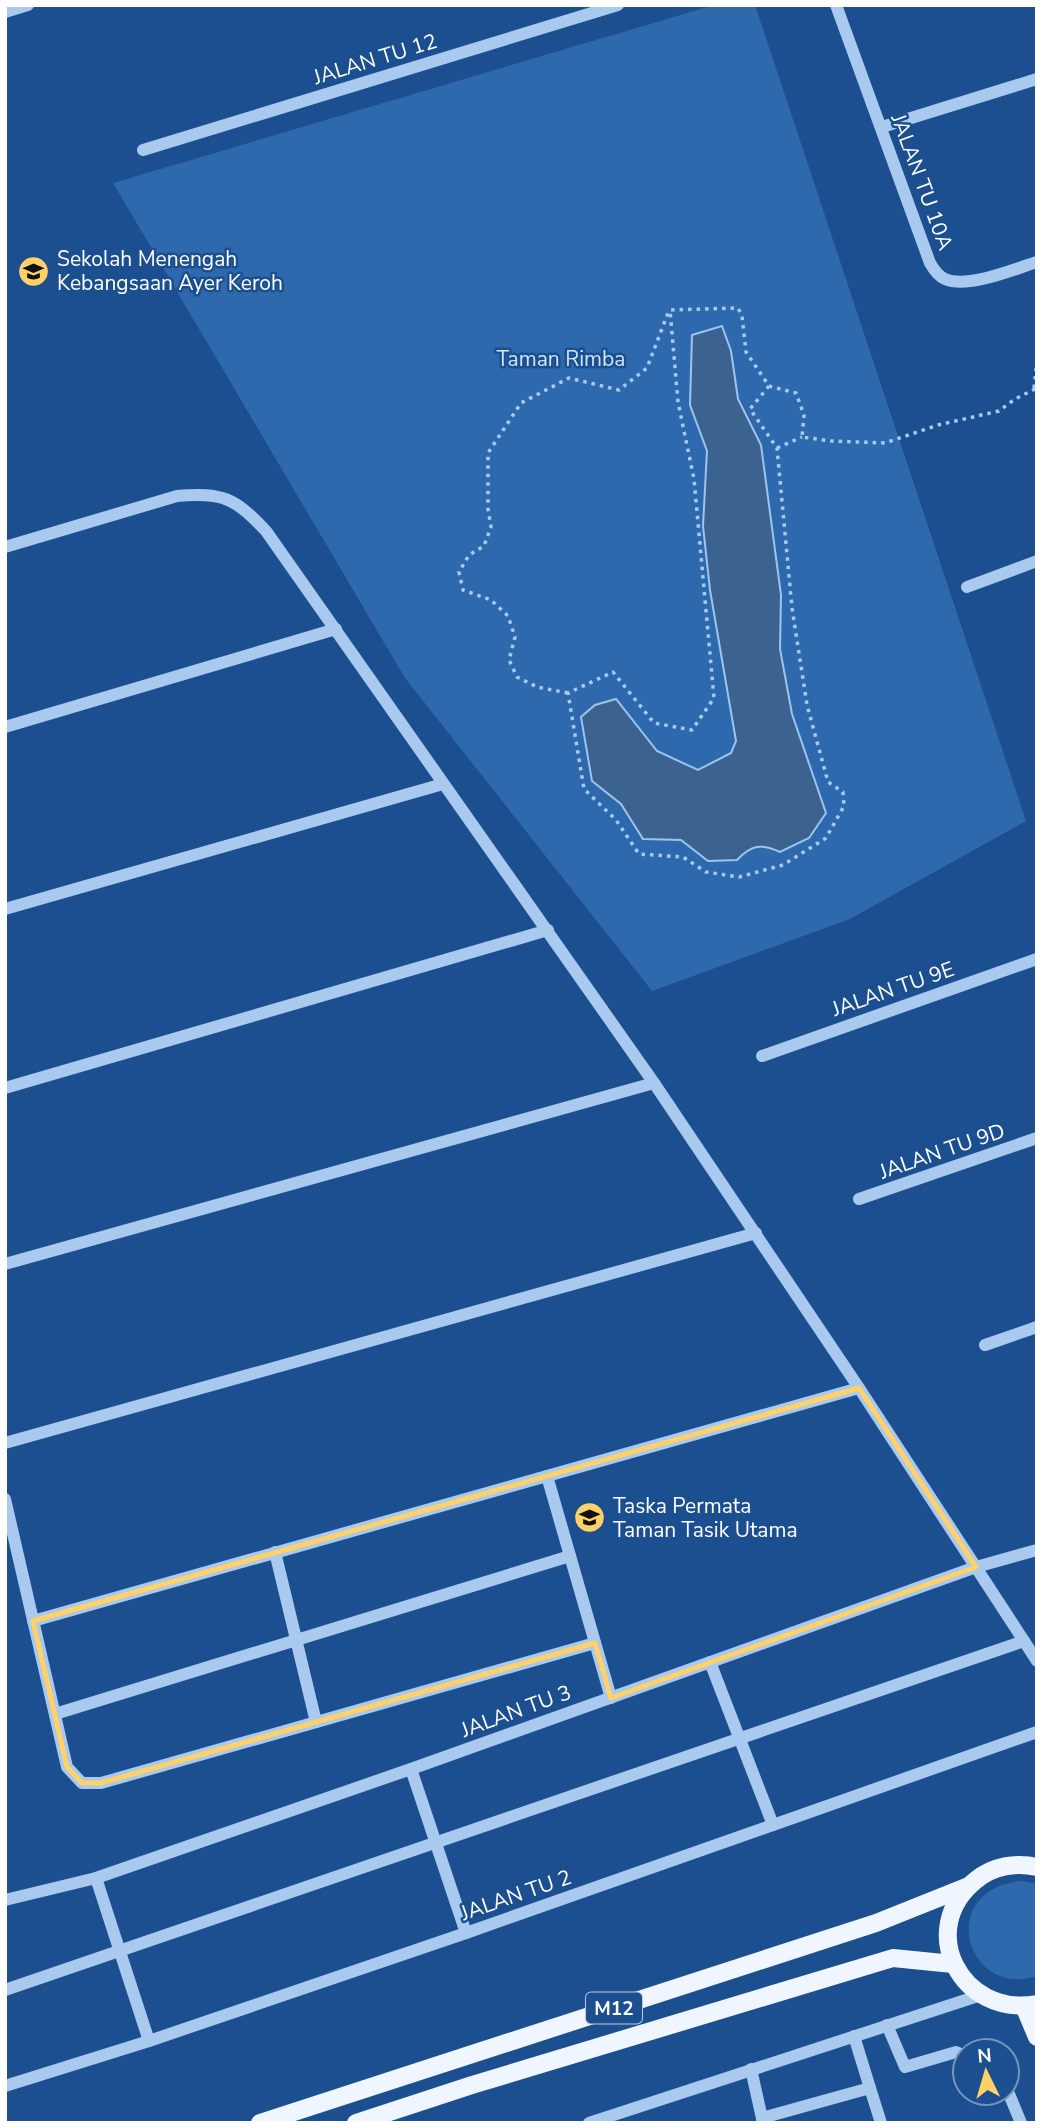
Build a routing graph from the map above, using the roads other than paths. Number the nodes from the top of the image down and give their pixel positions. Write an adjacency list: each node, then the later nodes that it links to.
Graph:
1 (28, 5): 4 (street)
2 (618, 5): 7 (street, JALAN TU 12)
3 (836, 5): 6 (street, JALAN TU 10A)
4 (5, 12)
5 (1037, 79): 6 (street)
6 (881, 127): 8 (street, JALAN TU 10A)
7 (143, 150)
8 (1037, 262)
9 (5, 547): 12 (street)
10 (1037, 561): 11 (street)
11 (967, 587)
12 (336, 629): 13 (street); 14 (street)
13 (5, 727)
14 (443, 784): 15 (street); 16 (street)
15 (5, 909)
16 (548, 930): 19 (street); 20 (street)
17 (1037, 958): 18 (street, JALAN TU 9E)
18 (762, 1056)
19 (654, 1083): 23 (street); 24 (street)
20 (5, 1088)
21 (1037, 1138): 22 (street, JALAN TU 9D)
22 (859, 1199)
23 (756, 1233): 27 (street); 28 (street)
24 (5, 1264)
25 (1037, 1327): 26 (street)
26 (985, 1345)
27 (859, 1388): 29 (street); 35 (street)
28 (5, 1443)
29 (547, 1476): 33 (street); 34 (street)
30 (5, 1499): 32 (street)
31 (1037, 1550): 35 (street, JALAN TU 3)
32 (11, 1552): 36 (street)
33 (275, 1552): 36 (street); 37 (street)
34 (570, 1556): 37 (street); 39 (street)
35 (976, 1567): 38 (street); 41 (street, JALAN TU 3)
36 (33, 1621): 43 (street)
37 (296, 1640): 43 (street); 44 (street)
38 (1024, 1641): 40 (street); 46 (street)
39 (595, 1643): 42 (street); 44 (street)
40 (1037, 1661)
41 (710, 1662): 42 (street, JALAN TU 3); 46 (street)
42 (611, 1698): 47 (street, JALAN TU 3)
43 (55, 1714): 44 (street)
44 (316, 1722)
45 (1037, 1732): 48 (street, JALAN TU 2)
46 (740, 1738): 48 (street); 49 (street)
47 (411, 1769): 49 (street); 51 (street, JALAN TU 3)
48 (773, 1825): 54 (street, JALAN TU 2)
49 (436, 1842): 54 (street); 55 (street)
50 (1037, 1867): 52 (main road, M12)
51 (96, 1878): 53 (street, JALAN TU 3); 55 (street)
52 (966, 1887): 56 (main road); 69 (main road, M12)
53 (5, 1900)
54 (466, 1933): 63 (street, JALAN TU 2)
55 (120, 1951): 57 (street); 63 (street)
56 (953, 1964): 58 (main road); 70 (main road, M12)
57 (5, 1990)
58 (981, 1995): 59 (main road); 60 (street)
59 (1030, 2005): 62 (main road)
60 (887, 2025): 61 (street); 64 (street)
61 (854, 2036): 65 (street); 67 (street)
62 (1037, 2038)
63 (149, 2041): 66 (street, JALAN TU 2)
64 (951, 2053)
65 (751, 2069): 68 (street); 71 (street)
66 (5, 2086)
67 (870, 2088): 68 (street); 72 (street)
68 (762, 2120)
69 (260, 2123)
70 (356, 2123)
71 (589, 2123)
72 (881, 2123)

